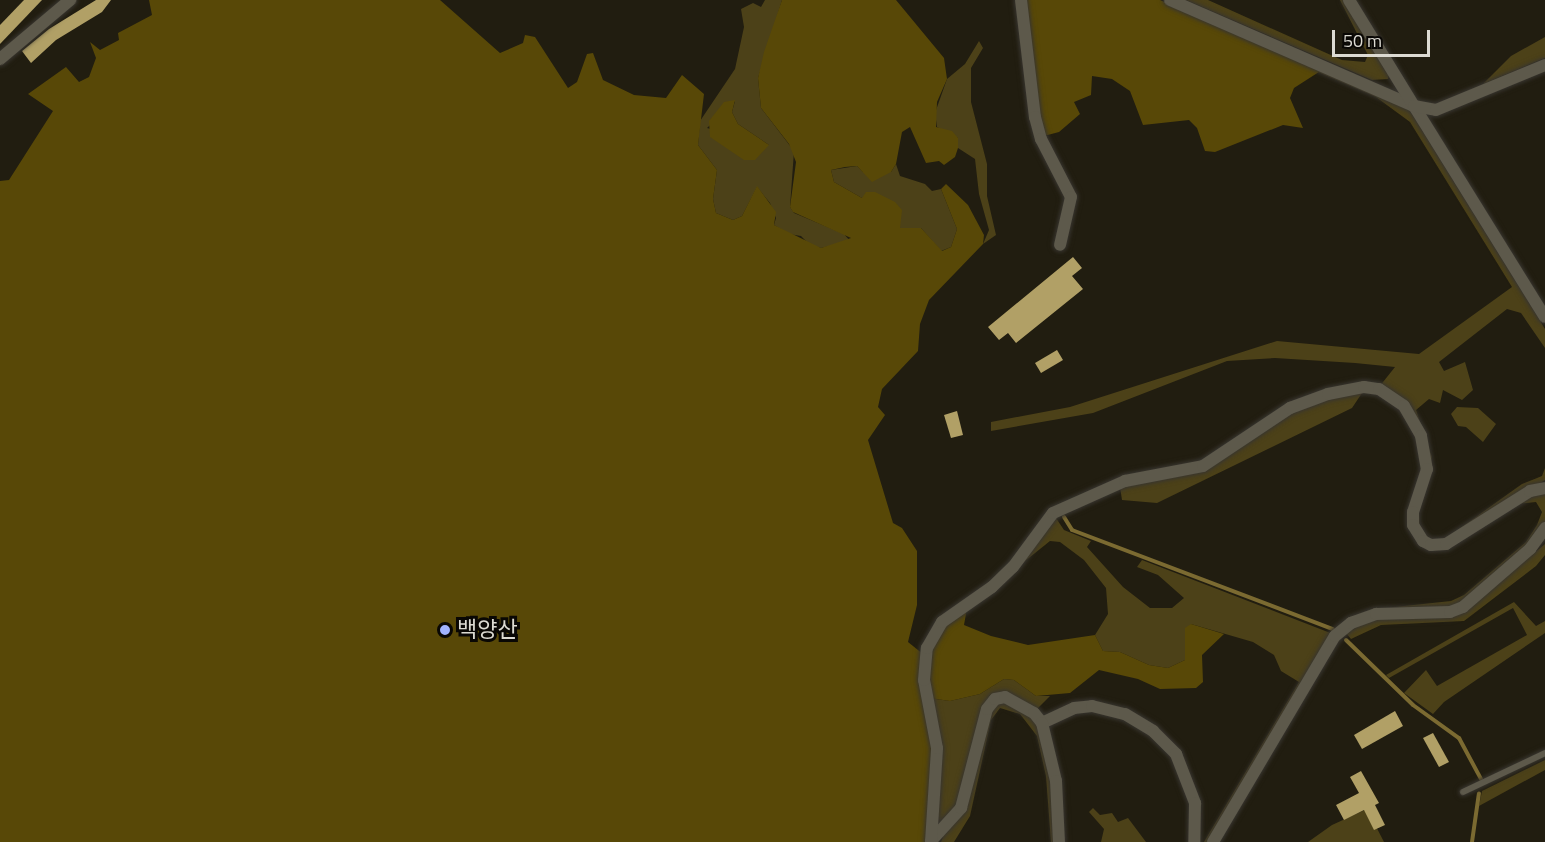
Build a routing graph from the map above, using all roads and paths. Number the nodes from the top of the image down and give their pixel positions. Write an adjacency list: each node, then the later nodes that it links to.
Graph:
1 (70, 0): 5 (street)
2 (1021, 0): 8 (street)
3 (1170, 0): 7 (street)
4 (1349, 0): 7 (street)
5 (0, 59)
6 (1545, 64): 7 (street)
7 (1414, 106): 9 (street)
8 (1060, 245)
9 (1545, 317)
10 (1545, 488): 15 (street)
11 (1545, 528): 18 (street)
12 (1042, 723): 15 (street); 16 (street); 17 (street)
13 (1545, 753): 14 (lane)
14 (1463, 792)
15 (931, 842)
16 (1059, 842)
17 (1194, 842)
18 (1213, 842)

